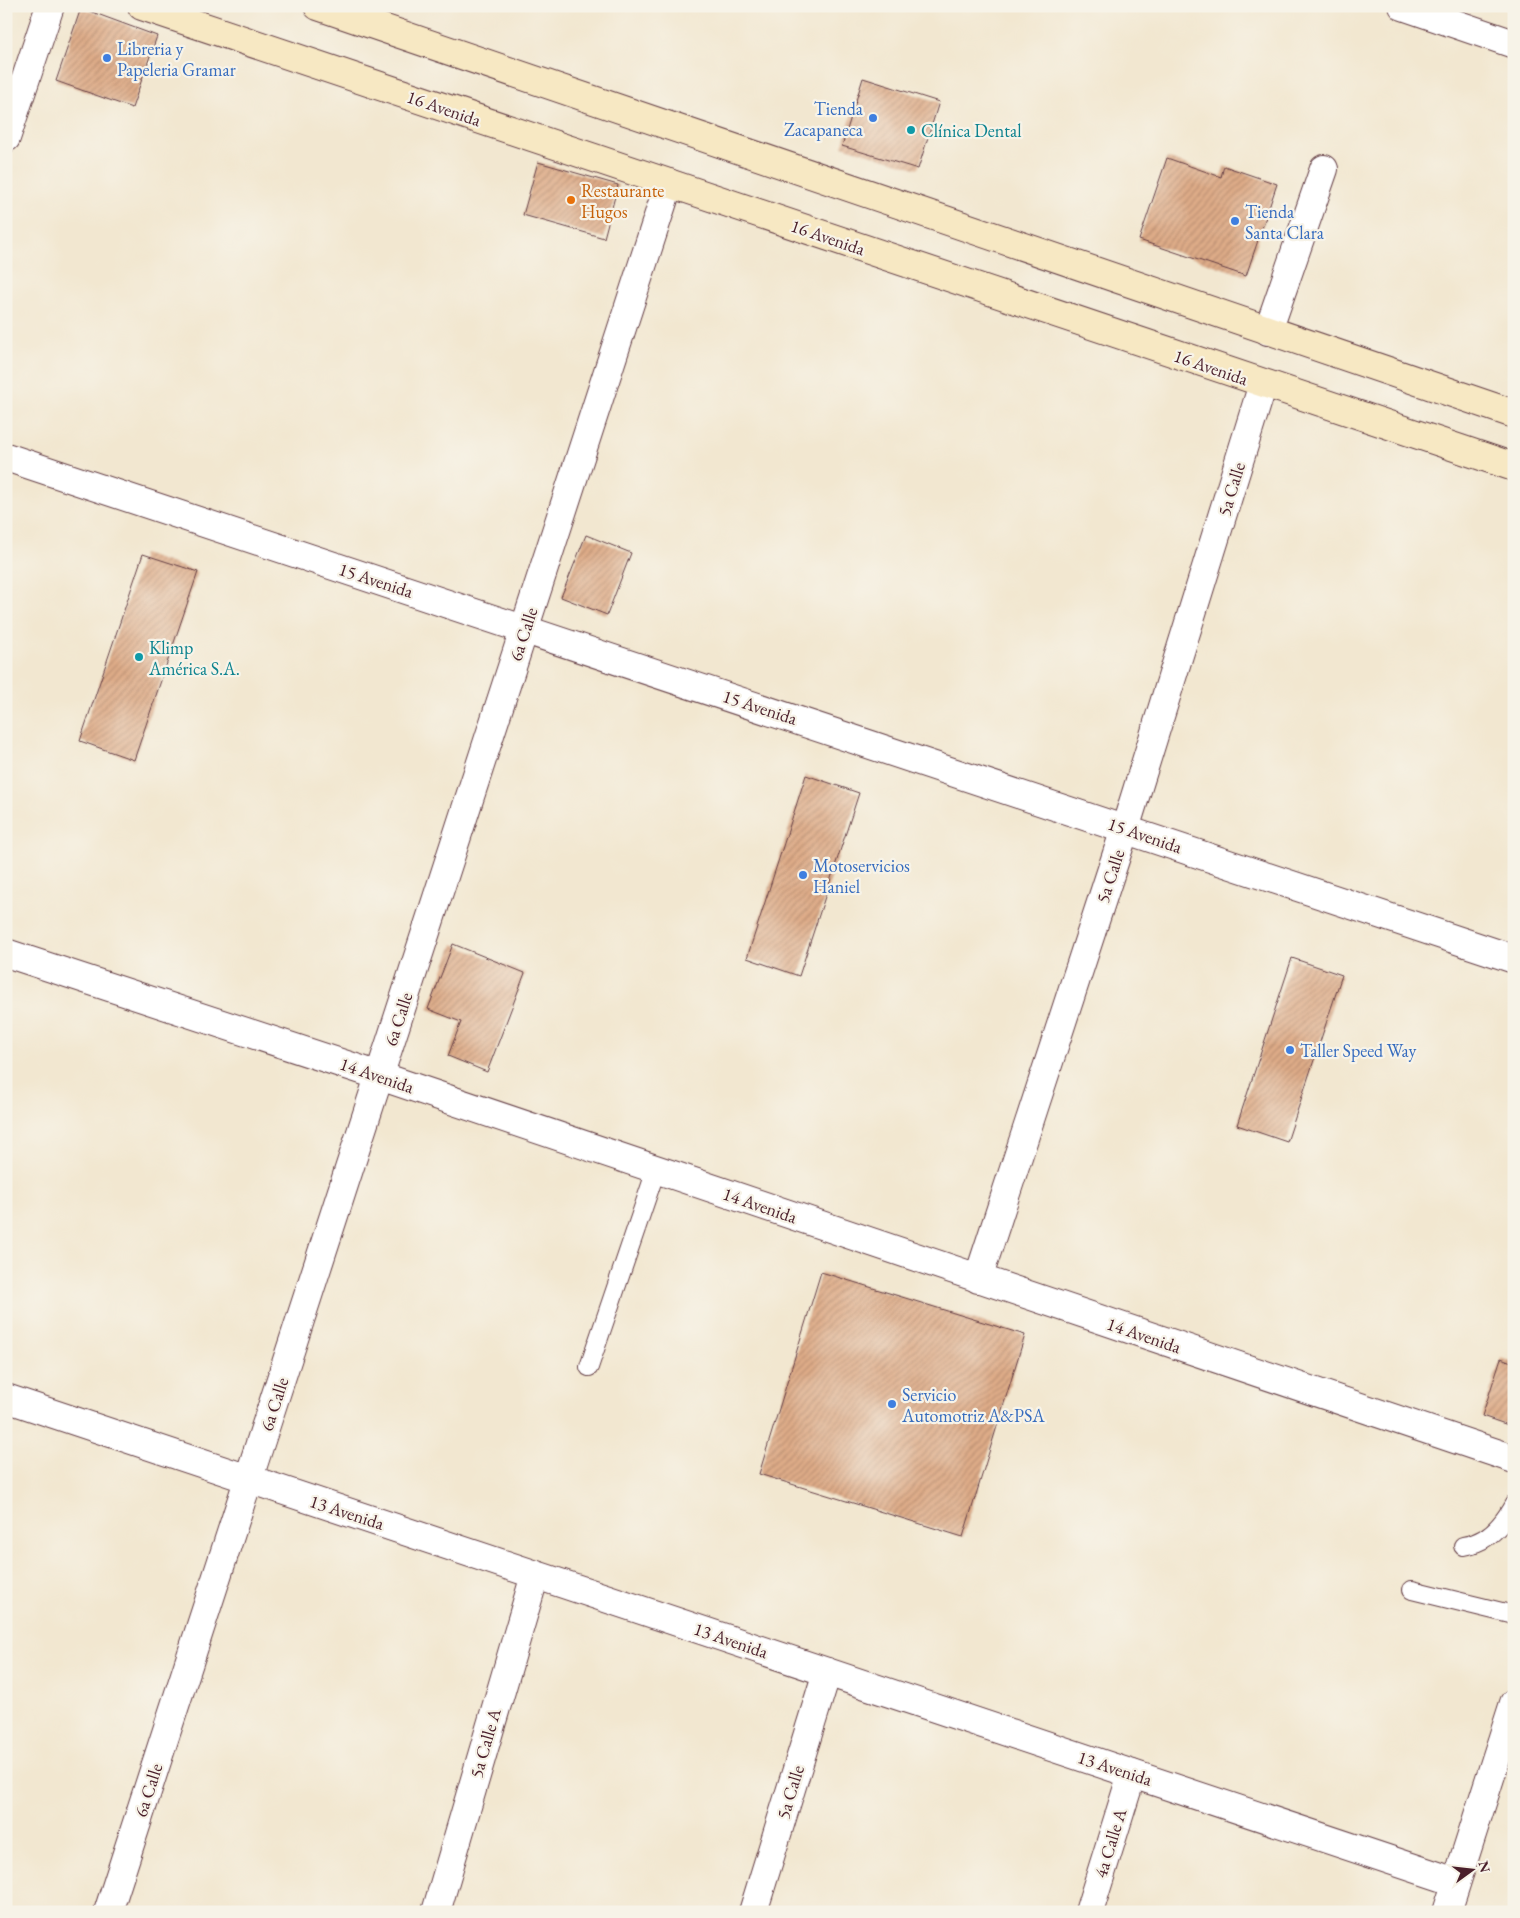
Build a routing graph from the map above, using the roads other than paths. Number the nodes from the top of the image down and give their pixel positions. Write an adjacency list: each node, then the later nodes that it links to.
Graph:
1 (50, 6): 6 (street)
2 (142, 6): 8 (main road, 16 Avenida)
3 (318, 6): 9 (main road)
4 (1403, 6): 5 (street)
5 (1514, 44)
6 (6, 138)
7 (1324, 169): 9 (street)
8 (669, 183): 10 (main road, 16 Avenida); 14 (street, 6a Calle)
9 (1268, 331): 11 (main road)
10 (1263, 384): 13 (main road, 16 Avenida); 15 (street, 5a Calle)
11 (1514, 414)
12 (6, 457): 14 (street, 15 Avenida)
13 (1514, 467)
14 (525, 629): 15 (street, 15 Avenida); 18 (street, 6a Calle)
15 (1125, 829): 17 (street, 15 Avenida); 20 (street, 5a Calle)
16 (6, 952): 18 (street, 14 Avenida)
17 (1514, 959)
18 (380, 1076): 19 (street, 14 Avenida); 24 (street, 6a Calle)
19 (656, 1170): 20 (street, 14 Avenida); 21 (lane)
20 (978, 1279): 23 (street, 14 Avenida)
21 (589, 1368)
22 (6, 1398): 24 (street, 13 Avenida)
23 (1514, 1460)
24 (250, 1480): 27 (street, 13 Avenida); 34 (street, 6a Calle)
25 (1514, 1504): 26 (lane)
26 (1463, 1546)
27 (535, 1574): 30 (street, 13 Avenida); 35 (street, 5a Calle A)
28 (1412, 1590): 29 (lane)
29 (1514, 1615)
30 (827, 1672): 32 (street, 13 Avenida); 36 (street, 5a Calle)
31 (1514, 1703): 33 (street)
32 (1132, 1774): 33 (street, 13 Avenida); 37 (street, 4a Calle A)
33 (1456, 1882): 38 (street)
34 (108, 1912)
35 (436, 1912)
36 (752, 1912)
37 (1089, 1912)
38 (1447, 1912)

